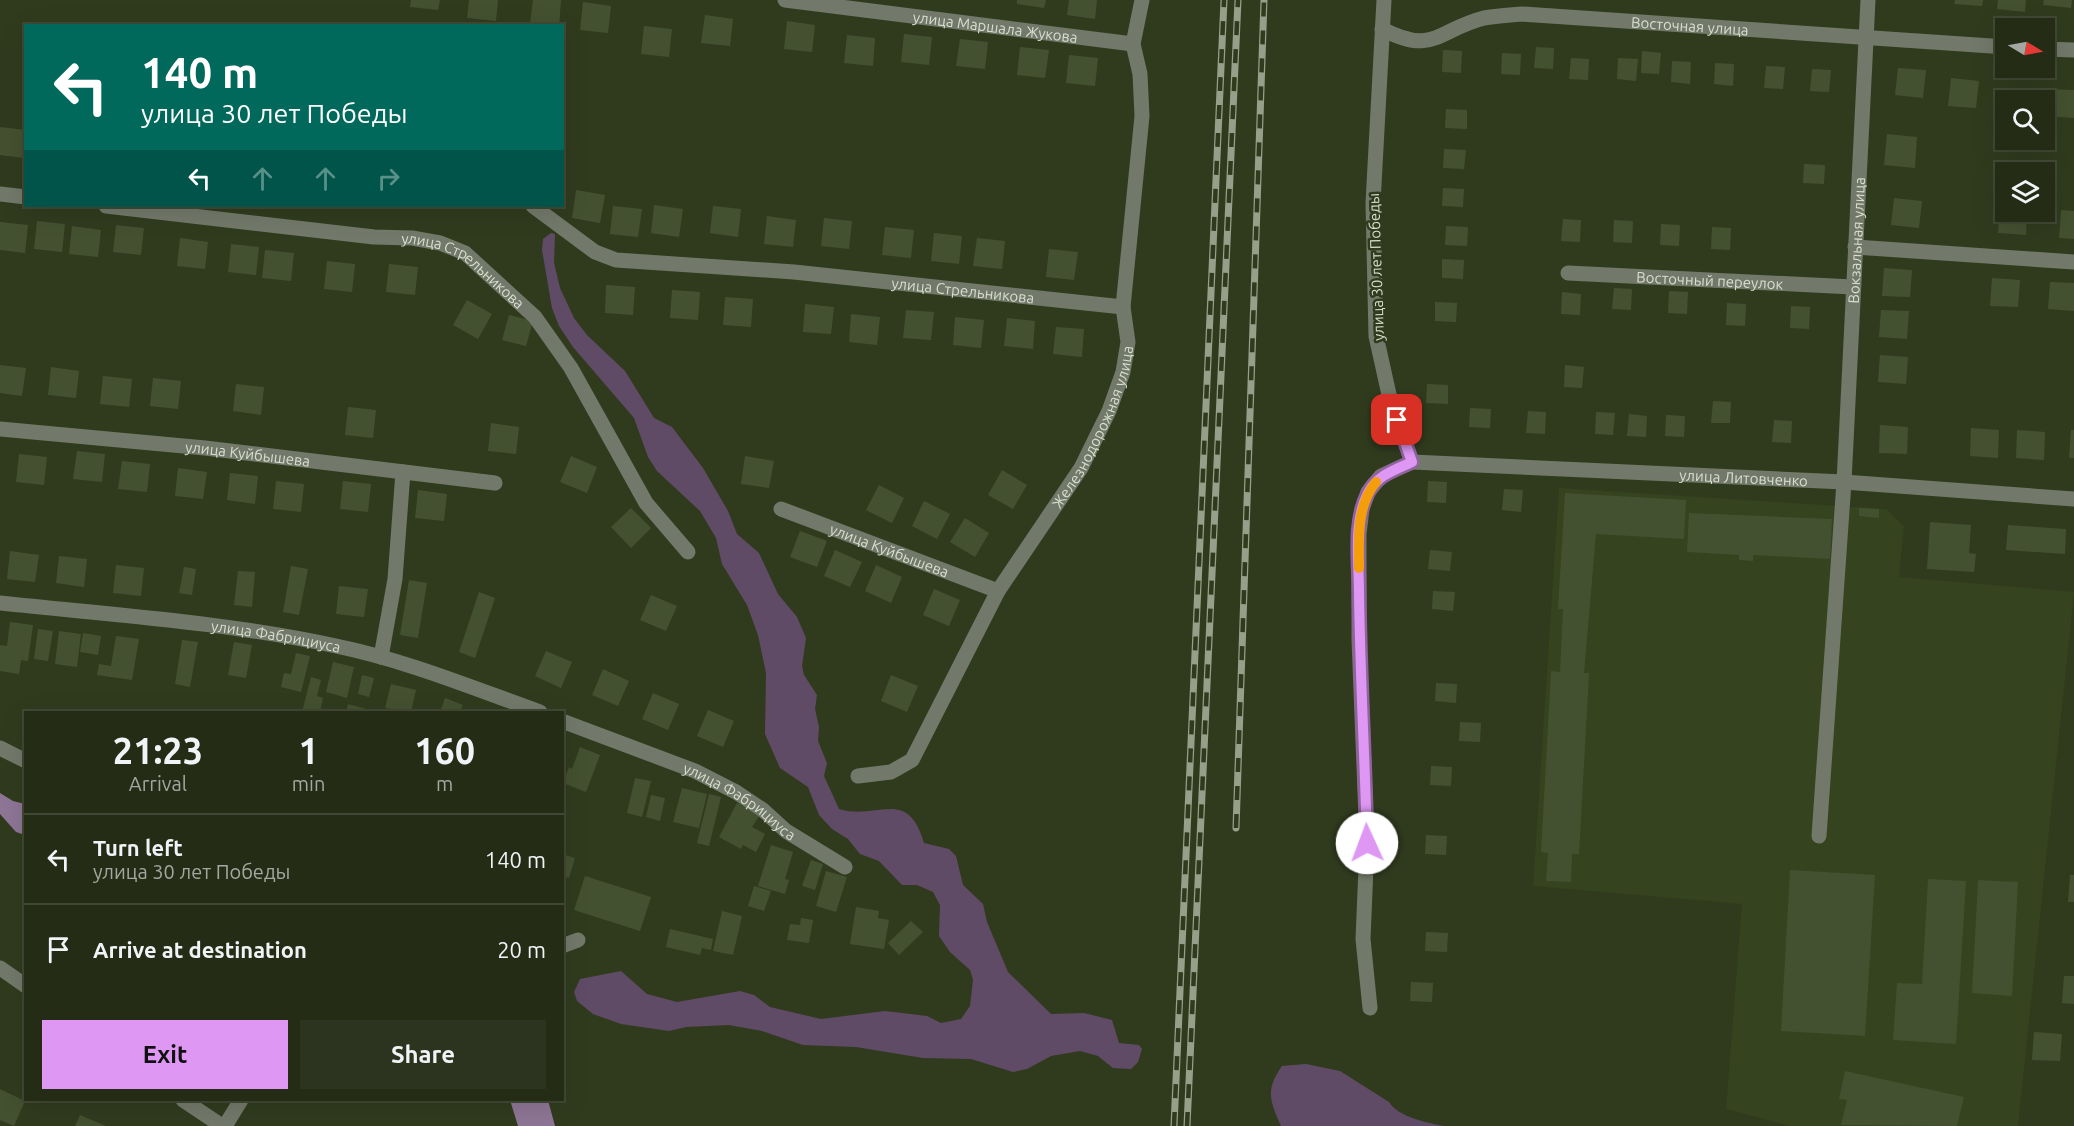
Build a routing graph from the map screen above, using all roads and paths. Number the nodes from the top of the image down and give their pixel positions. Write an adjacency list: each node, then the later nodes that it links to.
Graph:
1 (785, 0): 7 (street, улица Маршала Жукова)
2 (1142, 0): 7 (street, Железнодорожная улица)
3 (1384, 0): 5 (street, улица 30 лет Победы)
4 (1868, 0): 6 (street, Вокзальная улица)
5 (1382, 29): 6 (street, Восточная улица); 21 (street, улица 30 лет Победы)
6 (1865, 39): 8 (street, Восточная улица); 15 (street, Вокзальная улица)
7 (1133, 44): 19 (street, Железнодорожная улица)
8 (1995, 46)
9 (2055, 49): 10 (street)
10 (2074, 50)
11 (0, 194): 12 (street)
12 (24, 197)
13 (115, 207): 27 (street, улица Стрельникова)
14 (534, 207): 19 (street, улица Стрельникова)
15 (1855, 247): 16 (street); 18 (street, Вокзальная улица)
16 (2074, 262)
17 (1568, 273): 18 (street, Восточный переулок)
18 (1853, 287): 23 (street, Вокзальная улица)
19 (1123, 307): 28 (street, Железнодорожная улица)
20 (0, 429): 22 (street, улица Куйбышева)
21 (1412, 462): 23 (street, улица Литовченко); 44 (street)
22 (403, 472): 24 (street, улица Куйбышева); 30 (street)
23 (1844, 482): 25 (street, улица Литовченко); 36 (street, Вокзальная улица)
24 (495, 483)
25 (2074, 499)
26 (781, 509): 28 (street, улица Куйбышева)
27 (688, 552)
28 (998, 591): 35 (street, Железнодорожная улица)
29 (0, 603): 30 (street, улица Фабрициуса)
30 (381, 657): 31 (street, улица Фабрициуса)
31 (537, 711)
32 (564, 722): 37 (street, улица Фабрициуса)
33 (0, 748): 34 (street)
34 (24, 760)
35 (858, 776)
36 (1819, 836)
37 (845, 867)
38 (578, 940): 39 (street)
39 (564, 945)
40 (0, 968): 42 (street)
41 (0, 983): 43 (street)
42 (24, 985)
43 (24, 986)
44 (1370, 1008)
45 (185, 1101): 47 (street)
46 (240, 1101): 47 (street)
47 (224, 1126)

